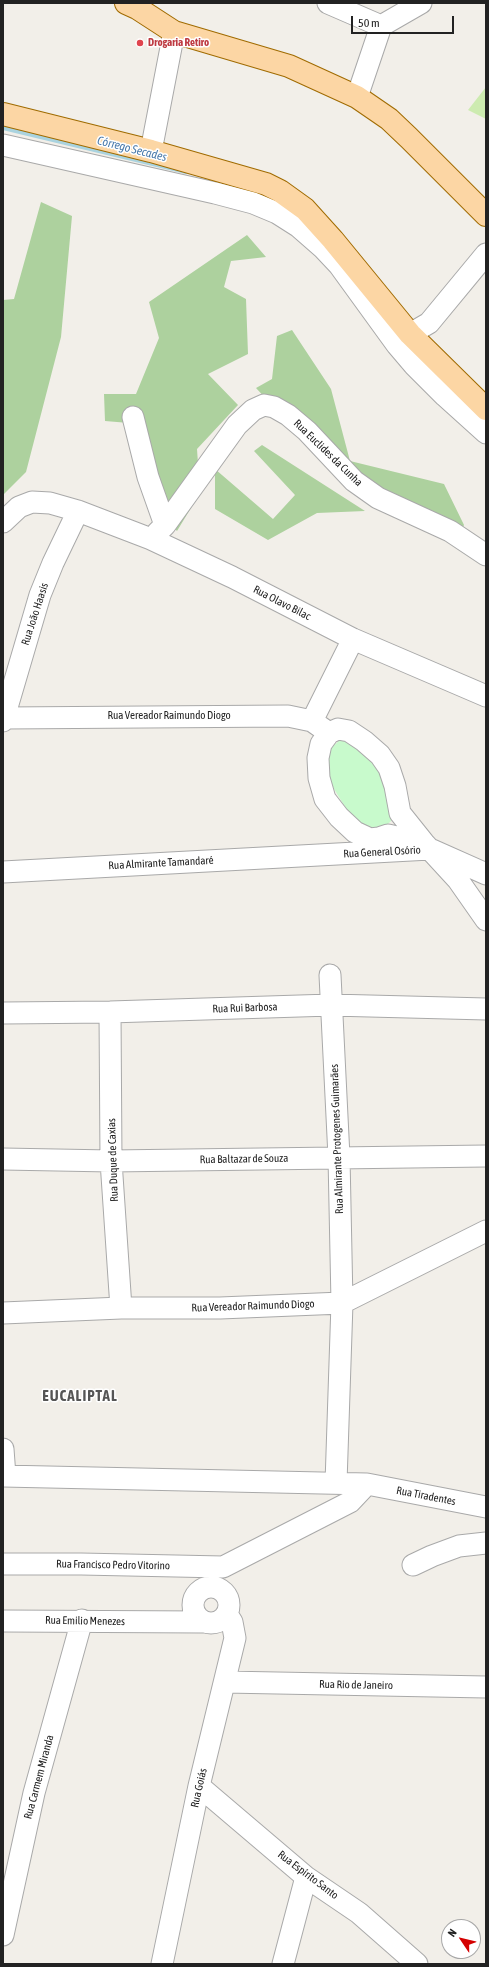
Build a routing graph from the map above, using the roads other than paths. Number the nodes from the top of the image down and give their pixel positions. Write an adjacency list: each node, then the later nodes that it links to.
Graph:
1 (126, 3): 5 (main road)
2 (328, 3): 4 (street)
3 (421, 3): 4 (street)
4 (382, 26): 6 (street)
5 (174, 32): 6 (main road); 9 (street)
6 (357, 97): 10 (main road)
7 (3, 114): 9 (main road)
8 (3, 145): 15 (street)
9 (151, 151): 12 (main road)
10 (486, 215)
11 (486, 254): 12 (street)
12 (410, 334): 13 (main road)
13 (486, 409)
14 (133, 417): 18 (street)
15 (486, 433)
16 (78, 511): 17 (street, Rua Olavo Bilac); 18 (street, Rua Olavo Bilac); 22 (street, Rua João Haasis)
17 (3, 522)
18 (158, 532): 19 (street, Rua Euclides da Cunha); 20 (street, Rua Olavo Bilac)
19 (486, 555)
20 (353, 639): 21 (street, Rua Olavo Bilac); 23 (street)
21 (486, 696)
22 (4, 720): 23 (street, Rua Vereador Raimundo Diogo)
23 (312, 720): 24 (street, Rua Vereador Raimundo Diogo)
24 (325, 738): 25 (street); 26 (street)
25 (400, 813): 26 (street); 27 (street)
26 (388, 835): 27 (street)
27 (427, 846): 28 (street, Rua General Osório); 30 (street, Rua General Osório); 31 (street)
28 (320, 856): 29 (street, Rua Almirante Tamandaré)
29 (3, 872)
30 (486, 874)
31 (486, 920)
32 (330, 975): 33 (street, Rua Almirante Protogenes Guimarães)
33 (331, 1005): 34 (street, Rua Rui Barbosa); 35 (street, Rua Rui Barbosa); 38 (street, Rua Almirante Protogenes Guimarães)
34 (486, 1009)
35 (110, 1012): 36 (street, Rua Rui Barbosa); 40 (street, Rua Duque de Caxias)
36 (3, 1013)
37 (486, 1156): 38 (street, Rua Baltazar de Souza)
38 (339, 1157): 40 (street, Rua Baltazar de Souza); 42 (street, Rua Almirante Protogenes Guimarães)
39 (3, 1159): 40 (street, Rua Baltazar de Souza)
40 (111, 1161): 43 (street, Rua Duque de Caxias)
41 (486, 1231): 42 (street, Rua Vereador Raimundo Diogo)
42 (342, 1303): 43 (street, Rua Vereador Raimundo Diogo); 47 (street, Rua Almirante Protogenes Guimarães)
43 (121, 1308): 44 (street, Rua Vereador Raimundo Diogo)
44 (3, 1313)
45 (3, 1449): 46 (street)
46 (4, 1476): 47 (street, Rua Tiradentes)
47 (336, 1483): 48 (street, Rua Tiradentes)
48 (367, 1484): 49 (street, Rua Tiradentes); 53 (street)
49 (486, 1507)
50 (486, 1543): 52 (street)
51 (3, 1564): 53 (street, Rua Francisco Pedro Vitorino)
52 (413, 1565)
53 (224, 1568): 54 (street)
54 (213, 1586): 55 (street); 56 (street)
55 (194, 1597): 59 (street); 60 (street)
56 (227, 1614): 59 (street); 61 (street, Rua Goiás)
57 (82, 1620): 58 (street, Rua Emilio Menezes); 60 (street, Rua Emilio Menezes); 65 (street, Rua Carmem Miranda)
58 (3, 1621)
59 (204, 1622): 60 (street, Rua Emilio Menezes)
60 (166, 1623)
61 (225, 1682): 62 (street, Rua Rio de Janeiro); 63 (street, Rua Goiás)
62 (486, 1687)
63 (199, 1786): 64 (street, Rua Espírito Santo); 67 (street, Rua Goiás)
64 (306, 1877): 66 (street, Rua Espírito Santo); 68 (street)
65 (3, 1935)
66 (409, 1961)
67 (162, 1964)
68 (283, 1964)

